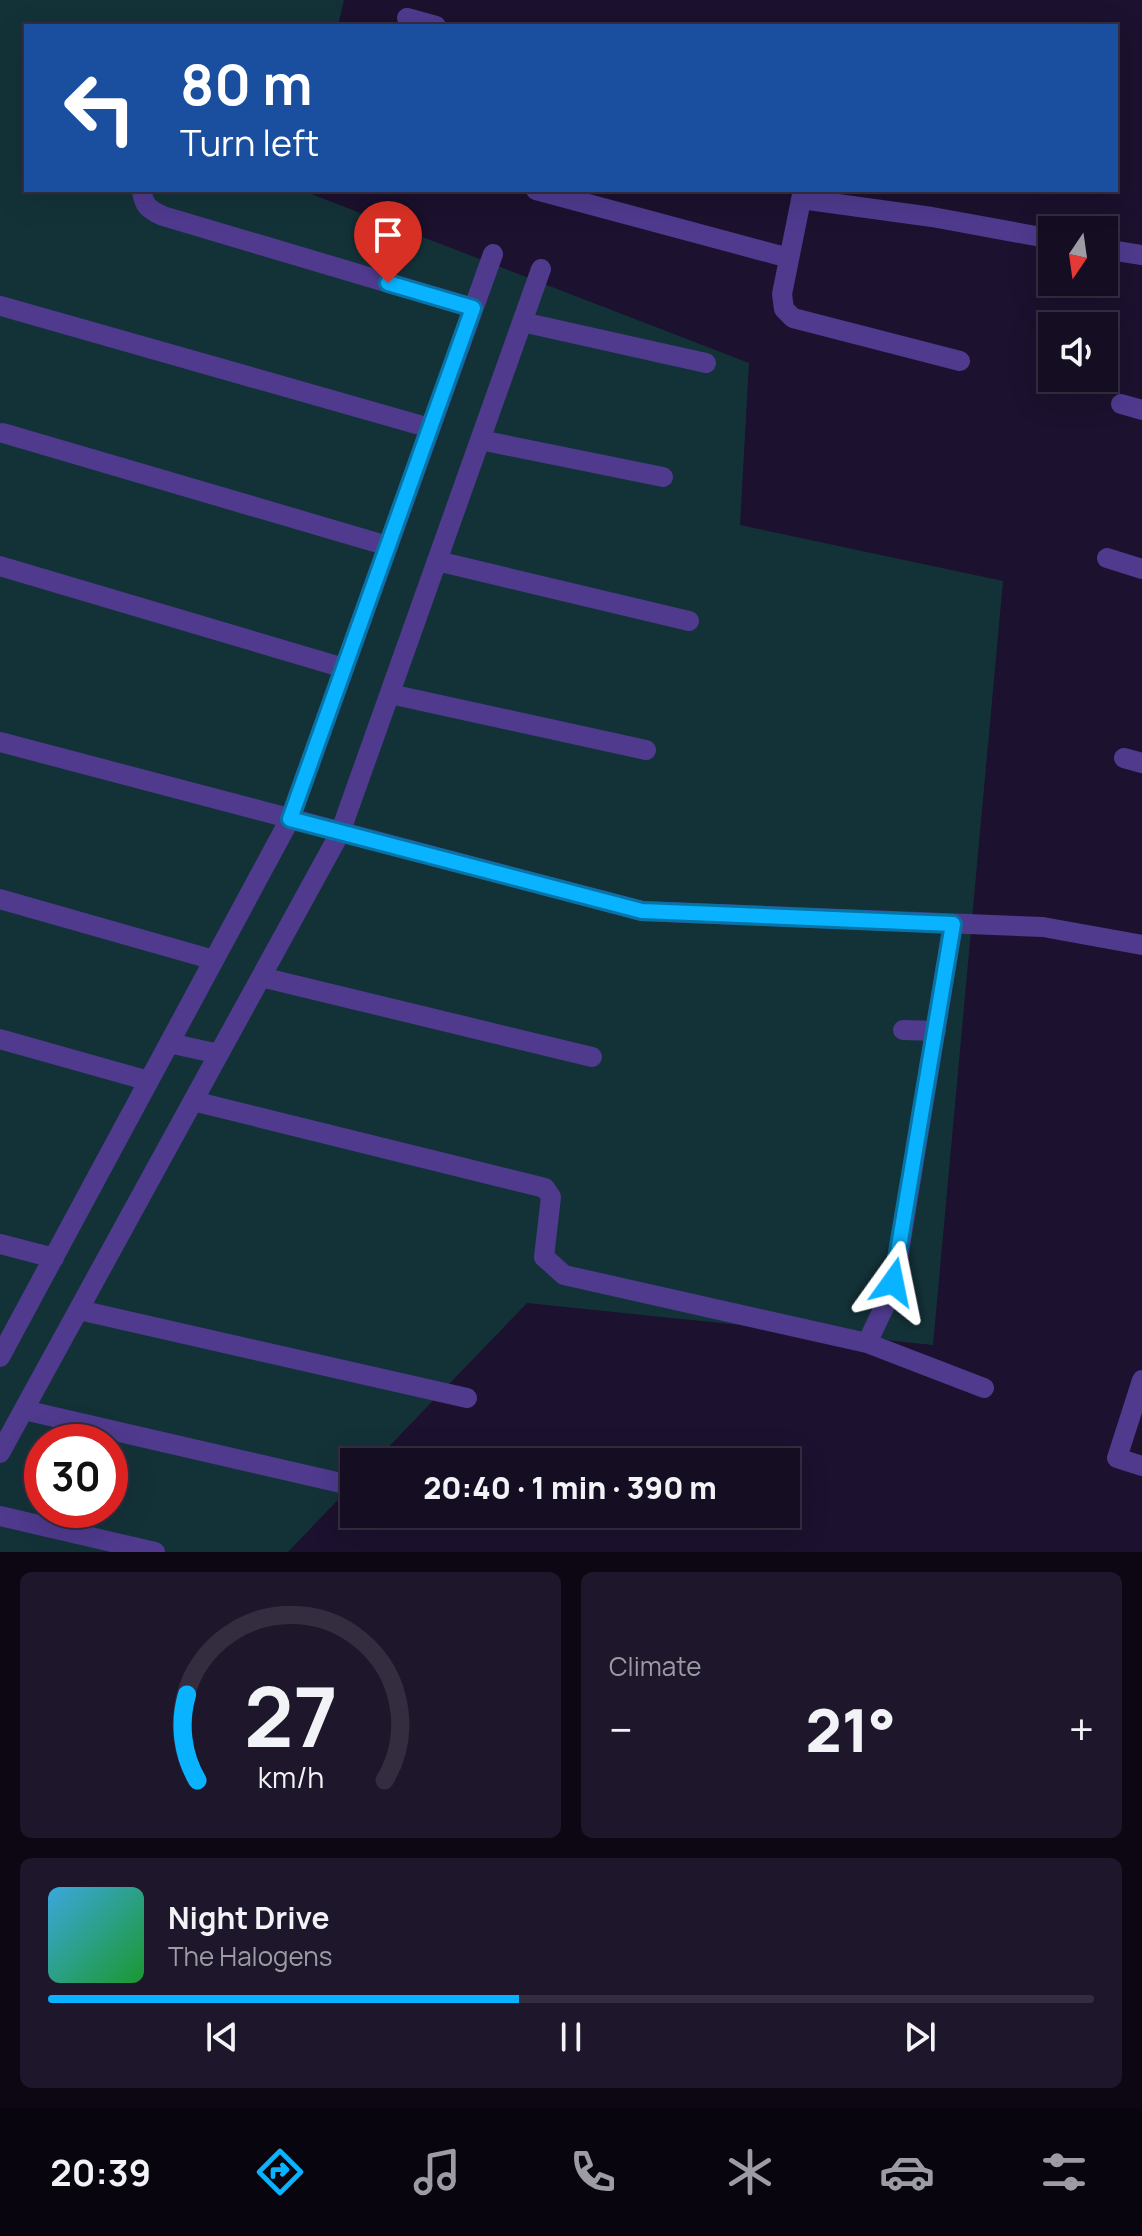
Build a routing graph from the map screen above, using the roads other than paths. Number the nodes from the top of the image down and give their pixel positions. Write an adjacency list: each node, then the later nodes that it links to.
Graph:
1 (407, 18): 2 (street)
2 (429, 24)
3 (142, 192): 13 (street)
4 (543, 192): 10 (street)
5 (802, 194): 6 (street); 10 (street)
6 (1038, 236)
7 (1118, 251): 9 (street)
8 (493, 254): 13 (street)
9 (1142, 255)
10 (789, 258): 15 (street)
11 (541, 269): 14 (street)
12 (1, 306): 19 (street)
13 (473, 308): 19 (street)
14 (522, 322): 16 (street); 21 (street)
15 (960, 361)
16 (706, 363)
17 (1121, 404): 18 (street)
18 (1142, 410)
19 (430, 428): 23 (street)
20 (3, 433): 23 (street)
21 (480, 440): 22 (street); 25 (street)
22 (663, 477)
23 (388, 546): 29 (street)
24 (1107, 558): 27 (street)
25 (437, 561): 28 (street); 30 (street)
26 (0, 566): 29 (street)
27 (1142, 569)
28 (689, 621)
29 (344, 668): 33 (street)
30 (390, 694): 32 (street); 34 (street)
31 (0, 742): 33 (street)
32 (646, 750)
33 (290, 819): 34 (street); 38 (street)
34 (340, 833): 36 (street); 39 (street)
35 (0, 899): 38 (street)
36 (953, 924): 37 (street); 41 (street)
37 (1142, 945)
38 (214, 960): 43 (street)
39 (261, 977): 44 (street); 45 (street)
40 (903, 1030): 41 (street)
41 (936, 1031): 51 (street)
42 (0, 1039): 46 (street)
43 (169, 1043): 44 (street); 46 (street)
44 (219, 1054): 47 (street)
45 (592, 1057)
46 (149, 1081): 49 (street)
47 (193, 1101): 50 (street); 51 (street)
48 (0, 1244): 49 (street)
49 (54, 1258): 52 (street)
50 (79, 1310): 55 (street); 56 (street)
51 (867, 1343): 54 (street)
52 (0, 1357)
53 (1142, 1380): 58 (street)
54 (984, 1388)
55 (467, 1398)
56 (24, 1410): 57 (street); 59 (street)
57 (0, 1453)
58 (1142, 1466)
59 (340, 1483)
60 (0, 1516): 61 (street)
61 (155, 1552)

